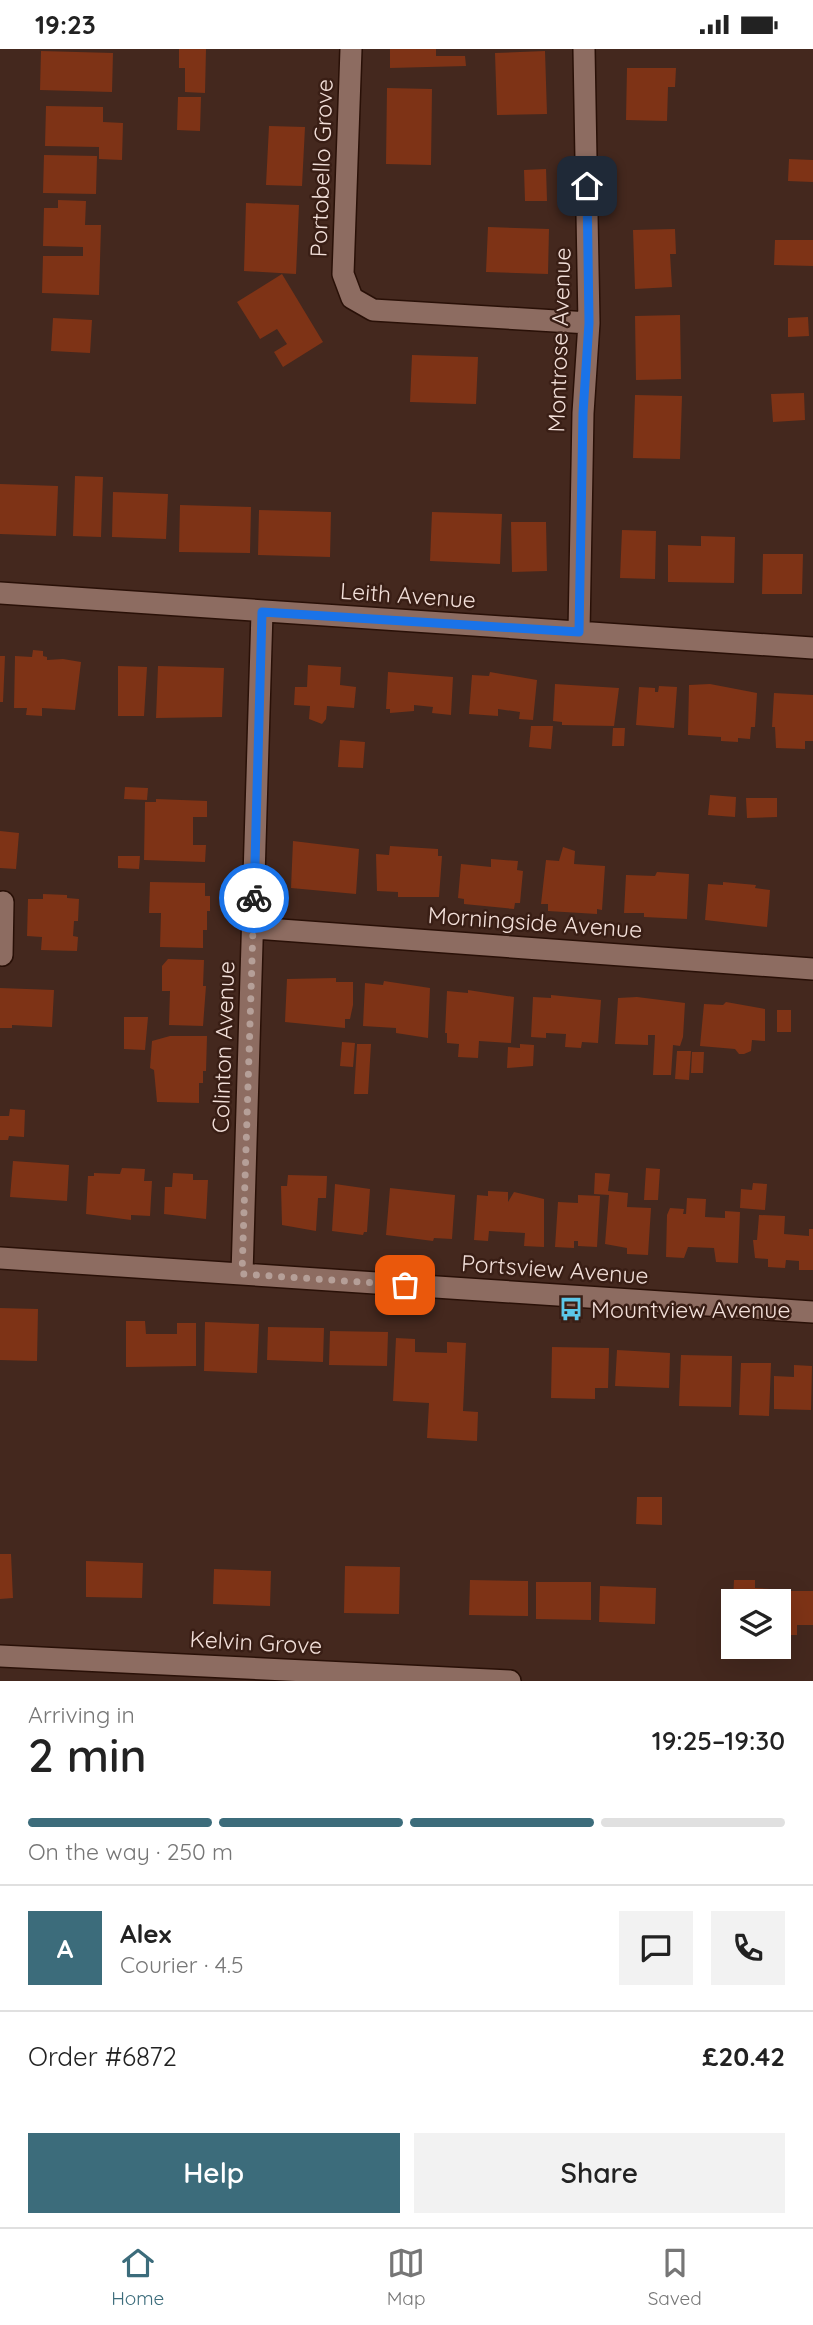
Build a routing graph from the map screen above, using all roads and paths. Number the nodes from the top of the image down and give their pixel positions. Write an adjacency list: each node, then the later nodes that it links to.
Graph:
1 (351, 49): 3 (street, Portobello Grove)
2 (584, 49): 3 (street, Montrose Avenue)
3 (589, 323): 6 (street, Montrose Avenue)
4 (0, 593): 5 (street, Leith Avenue)
5 (262, 612): 6 (street, Leith Avenue); 10 (street, Colinton Avenue)
6 (579, 632): 7 (street, Leith Avenue)
7 (813, 648)
8 (3, 902): 9 (street)
9 (1, 927): 11 (street)
10 (253, 928): 12 (street, Morningside Avenue); 14 (street, Colinton Avenue)
11 (2, 955)
12 (813, 969)
13 (0, 1258): 14 (street, Portsview Avenue)
14 (242, 1274): 15 (street, Portsview Avenue)
15 (813, 1313)
16 (0, 1656): 17 (street, Kelvin Grove)
17 (509, 1681)

